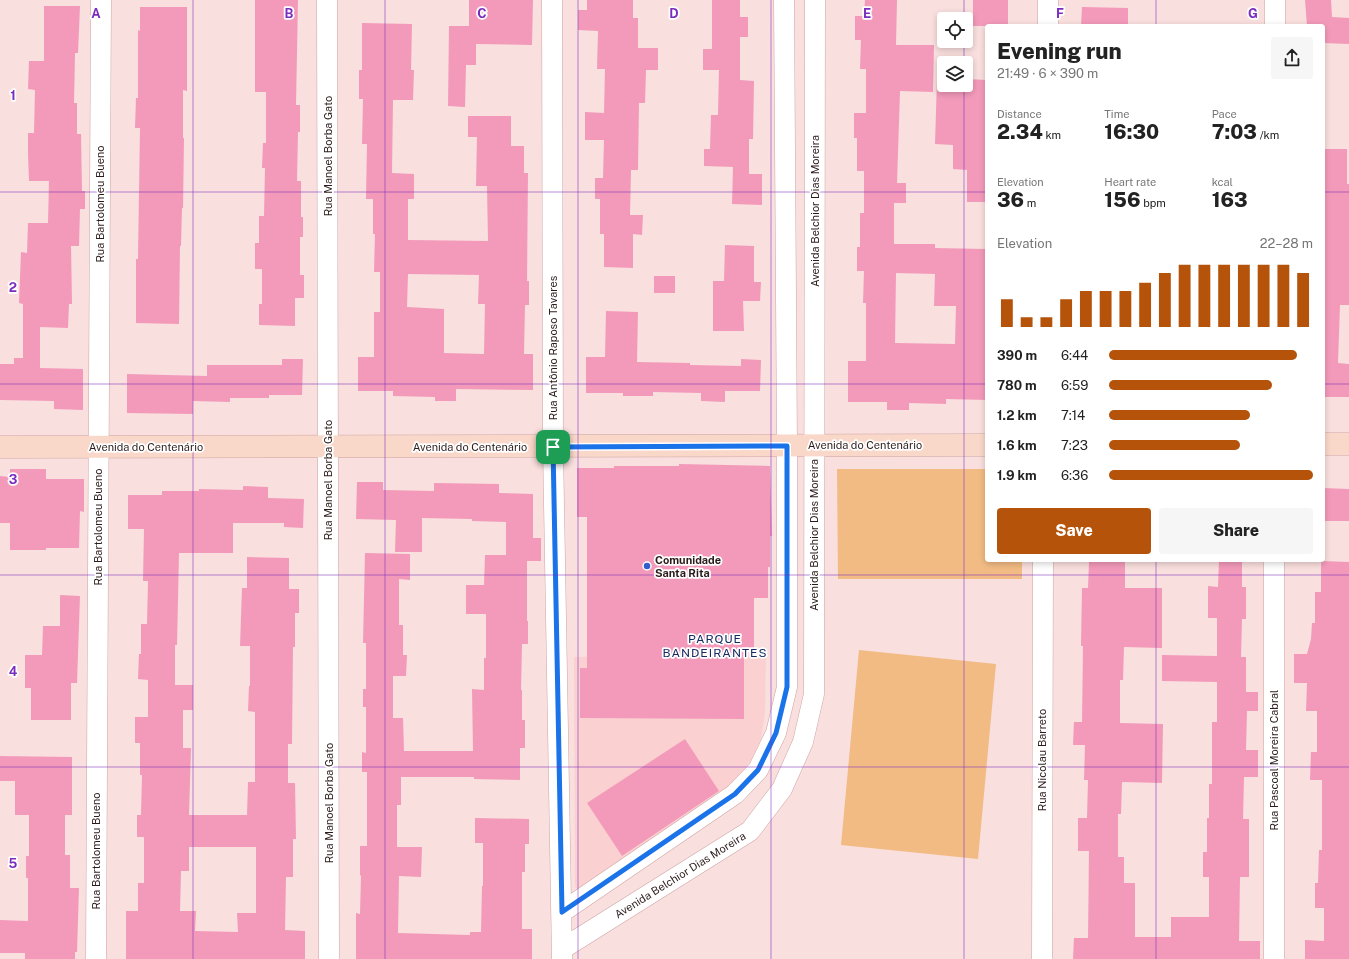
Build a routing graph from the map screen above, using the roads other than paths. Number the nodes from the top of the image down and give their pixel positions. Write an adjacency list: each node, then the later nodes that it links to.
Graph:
1 (101, 0): 16 (street, Rua Bartolomeu Bueno)
2 (327, 0): 17 (street, Rua Manoel Borba Gato)
3 (552, 0): 18 (street, Rua Antônio Raposo Tavares)
4 (784, 0): 13 (street)
5 (815, 0): 14 (street, Avenida Belchior Dias Moreira)
6 (1048, 0): 8 (street)
7 (1275, 0): 9 (street)
8 (1048, 24)
9 (1275, 24)
10 (1325, 444): 11 (street)
11 (1349, 444)
12 (985, 445): 14 (street, Avenida do Centenário)
13 (787, 446): 14 (street, Avenida do Centenário); 18 (street, Avenida do Centenário); 21 (street)
14 (814, 446): 22 (street, Avenida Belchior Dias Moreira)
15 (0, 447): 16 (street, Avenida do Centenário)
16 (98, 447): 17 (street, Avenida do Centenário); 23 (street, Rua Bartolomeu Bueno)
17 (328, 447): 18 (street, Avenida do Centenário); 24 (street, Rua Manoel Borba Gato)
18 (553, 447): 21 (street, Rua Antônio Raposo Tavares)
19 (1043, 562): 25 (street, Rua Nicolau Barreto)
20 (1274, 562): 26 (street, Rua Pascoal Moreira Cabral)
21 (562, 912): 22 (street, Rua Antônio Raposo Tavares)
22 (562, 954)
23 (96, 959)
24 (329, 959)
25 (1042, 959)
26 (1274, 959)

